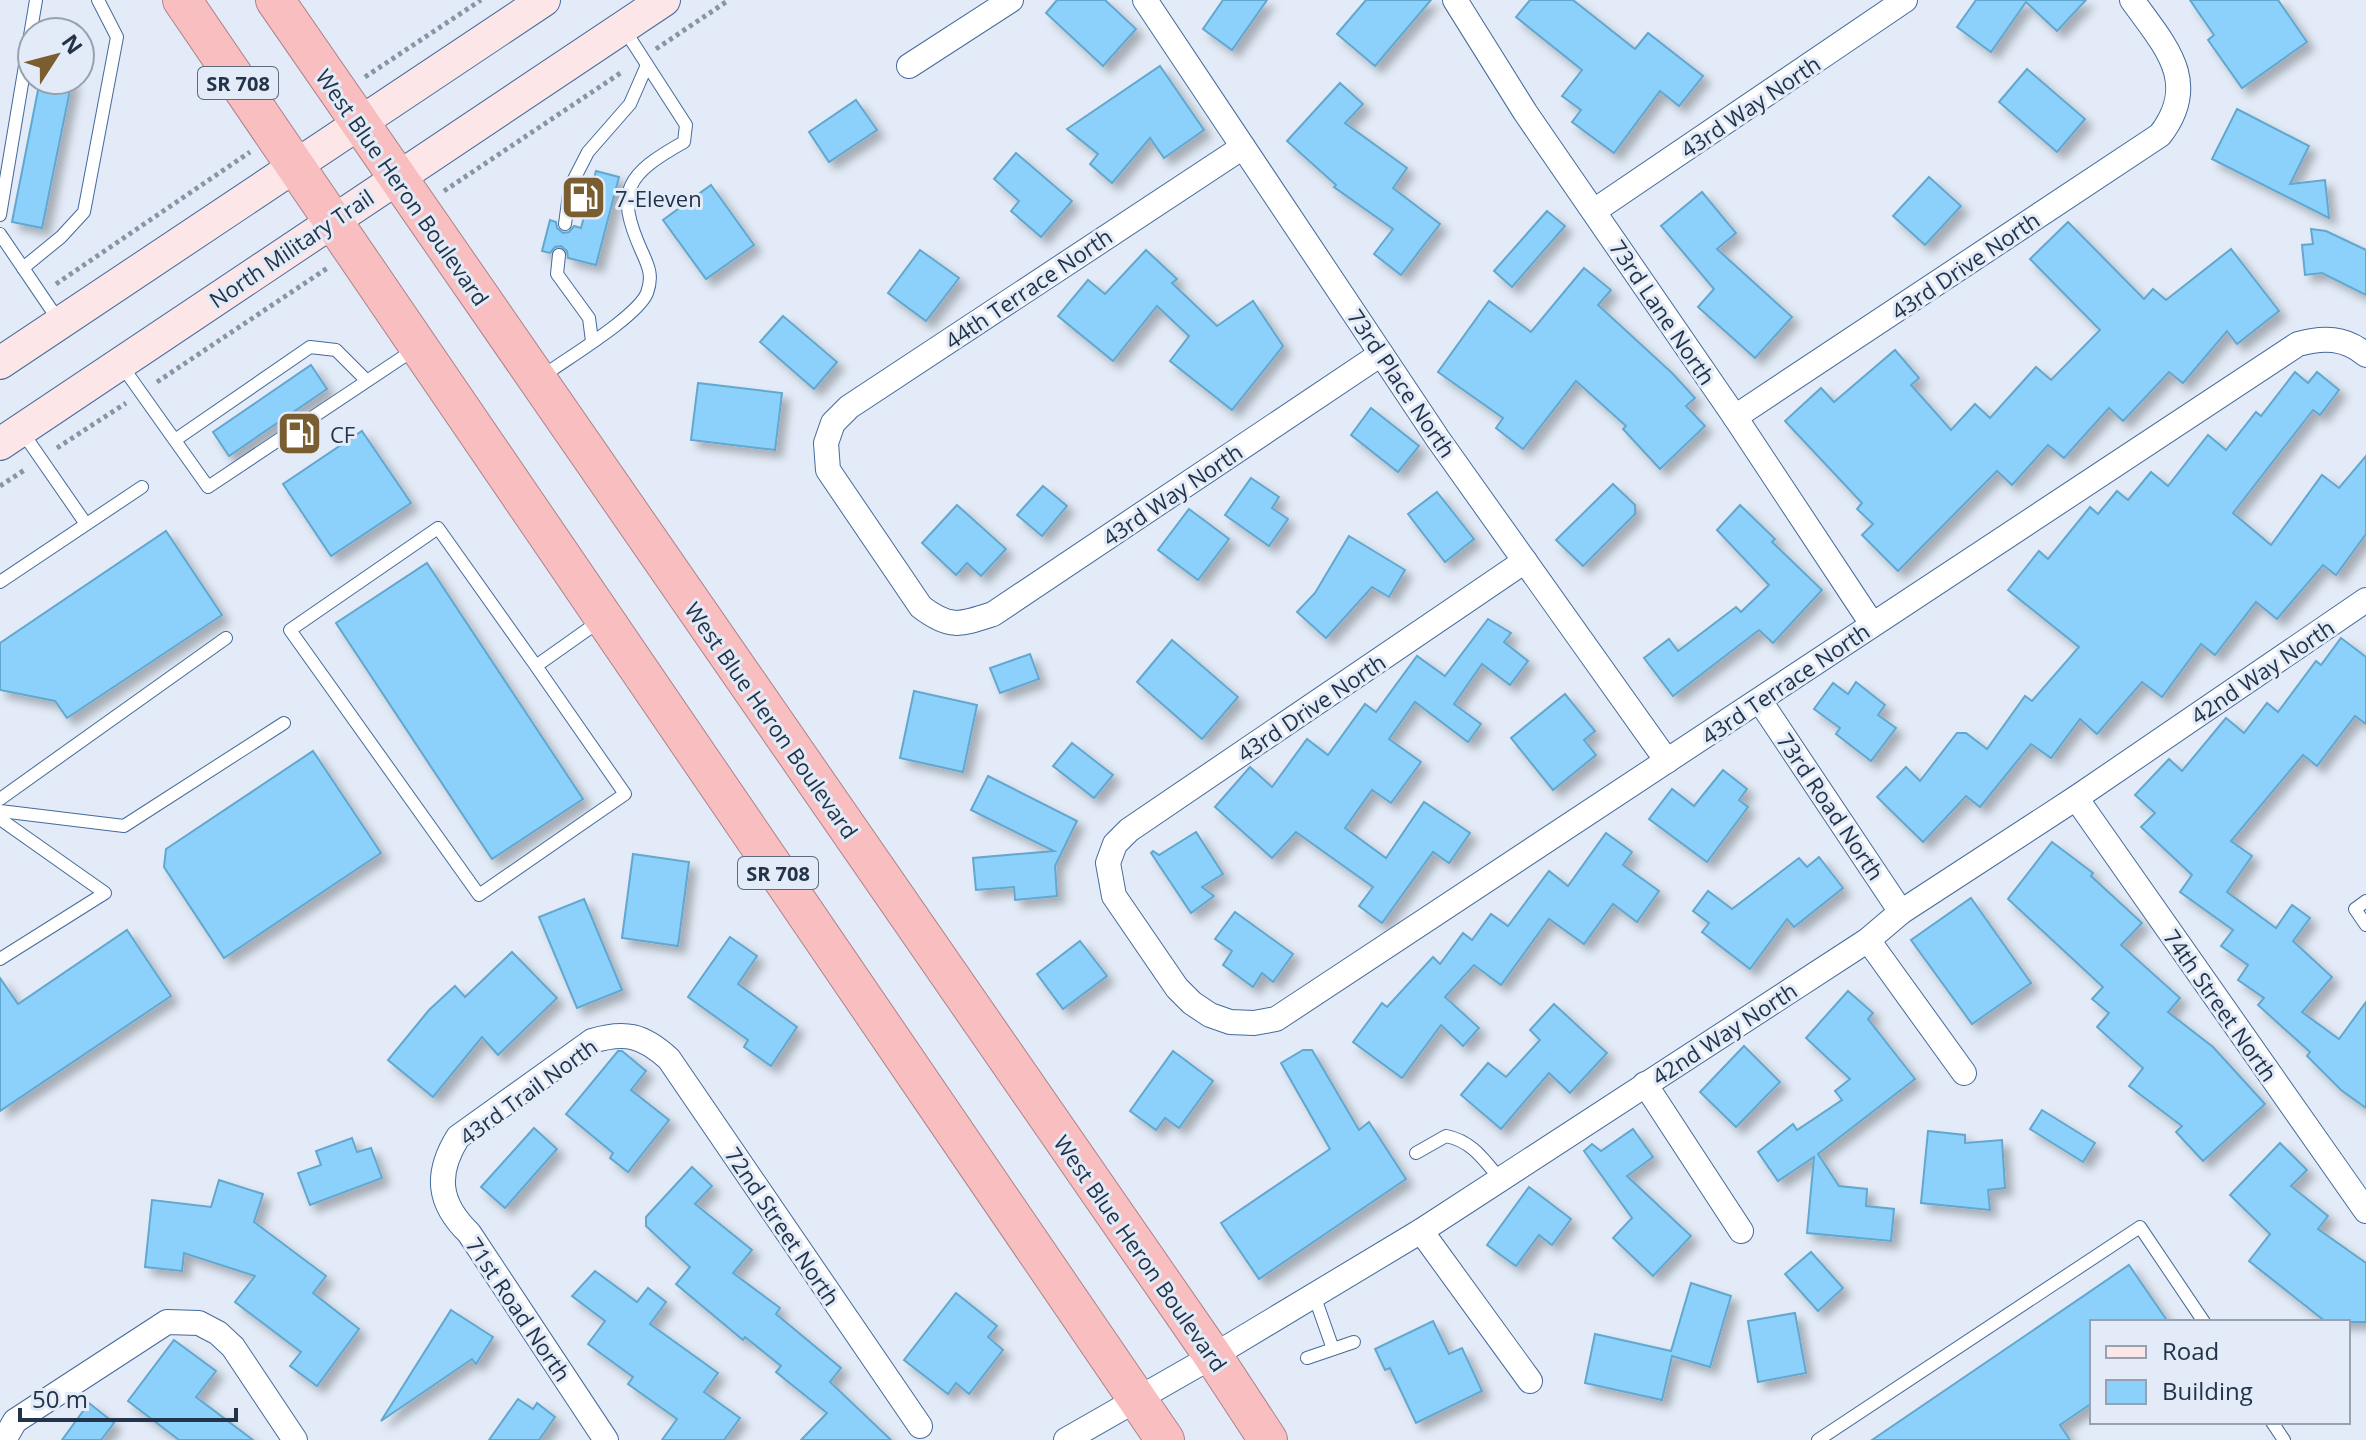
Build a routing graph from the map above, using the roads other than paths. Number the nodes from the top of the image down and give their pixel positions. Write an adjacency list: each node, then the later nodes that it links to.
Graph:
1 (36, 0): 20 (lane)
2 (98, 0): 25 (lane)
3 (182, 0): 17 (highway, SR 708)
4 (275, 0): 15 (highway, West Blue Heron Boulevard)
5 (544, 0): 15 (main road)
6 (664, 0): 12 (main road, North Military Trail)
7 (1011, 0): 14 (street)
8 (1145, 0): 16 (street, 73rd Place North)
9 (1455, 0): 19 (street, 73rd Lane North)
10 (1905, 0): 19 (street, 43rd Way North)
11 (2132, 0): 35 (street, 43rd Drive North)
12 (622, 27): 13 (lane); 18 (main road, North Military Trail)
13 (647, 65): 22 (lane); 27 (lane)
14 (909, 66)
15 (348, 108): 17 (main road); 18 (highway, West Blue Heron Boulevard)
16 (1243, 147): 29 (street, 73rd Place North); 45 (street, 44th Terrace North)
17 (284, 151): 21 (highway, SR 708); 26 (main road)
18 (396, 177): 21 (main road, North Military Trail); 34 (highway, West Blue Heron Boulevard)
19 (1594, 211): 35 (street, 73rd Lane North)
20 (0, 215)
21 (331, 221): 28 (highway, SR 708); 32 (main road, North Military Trail)
22 (565, 224)
23 (0, 234): 25 (lane)
24 (559, 255): 27 (lane)
25 (23, 268): 26 (lane)
26 (60, 323): 31 (main road)
27 (592, 341): 34 (lane)
28 (418, 348): 33 (lane); 43 (highway, SR 708)
29 (1381, 354): 40 (street, 73rd Place North); 45 (street, 43rd Way North)
30 (2366, 355): 44 (street, 43rd Terrace North)
31 (0, 363)
32 (120, 363): 36 (main road, North Military Trail); 37 (lane)
33 (366, 380): 37 (lane); 37 (lane)
34 (537, 380): 74 (highway, West Blue Heron Boulevard)
35 (1735, 417): 44 (street, 73rd Lane North)
36 (10, 437): 39 (lane)
37 (175, 440)
38 (142, 487): 39 (lane)
39 (86, 524): 41 (lane)
40 (1525, 561): 50 (street, 73rd Place North); 60 (street, 43rd Drive North)
41 (0, 582)
42 (2366, 600): 51 (street, 42nd Way North)
43 (603, 618): 47 (lane); 77 (highway, SR 708)
44 (1872, 624): 48 (street, 43rd Terrace North)
45 (958, 625)
46 (226, 638): 52 (lane)
47 (536, 666): 47 (lane)
48 (1760, 701): 50 (street, 43rd Terrace North); 56 (street, 73rd Road North)
49 (284, 723): 53 (lane)
50 (1667, 761): 60 (street, 43rd Terrace North)
51 (2076, 798): 56 (street, 42nd Way North); 67 (street, 74th Street North)
52 (0, 799)
53 (0, 811)
54 (0, 819): 59 (lane)
55 (2366, 901): 57 (lane)
56 (1901, 912): 58 (street, 42nd Way North)
57 (2366, 925)
58 (1868, 940): 62 (street); 63 (street, 42nd Way North)
59 (0, 959)
60 (1230, 1022)
61 (635, 1037): 65 (street, 43rd Trail North); 78 (street, 72nd Street North)
62 (1964, 1073)
63 (1645, 1084): 66 (street, 42nd Way North); 69 (street)
64 (1416, 1153): 66 (lane)
65 (442, 1176): 81 (street, 71st Road North)
66 (1500, 1179): 68 (street, 42nd Way North)
67 (2366, 1210)
68 (1421, 1231): 70 (street, 42nd Way North); 76 (street)
69 (1741, 1231)
70 (1314, 1295): 73 (lane); 74 (street, 42nd Way North)
71 (2203, 1320): 85 (lane)
72 (1354, 1342): 73 (lane)
73 (1333, 1349): 75 (lane)
74 (1213, 1356): 77 (street, 42nd Way North); 84 (highway, West Blue Heron Boulevard)
75 (1307, 1358)
76 (1530, 1381)
77 (1138, 1399): 82 (street, 42nd Way North); 83 (highway, SR 708)
78 (920, 1426)
79 (4, 1440): 80 (street)
80 (295, 1440)
81 (606, 1440)
82 (1066, 1440)
83 (1165, 1440)
84 (1268, 1440)
85 (1818, 1440)

